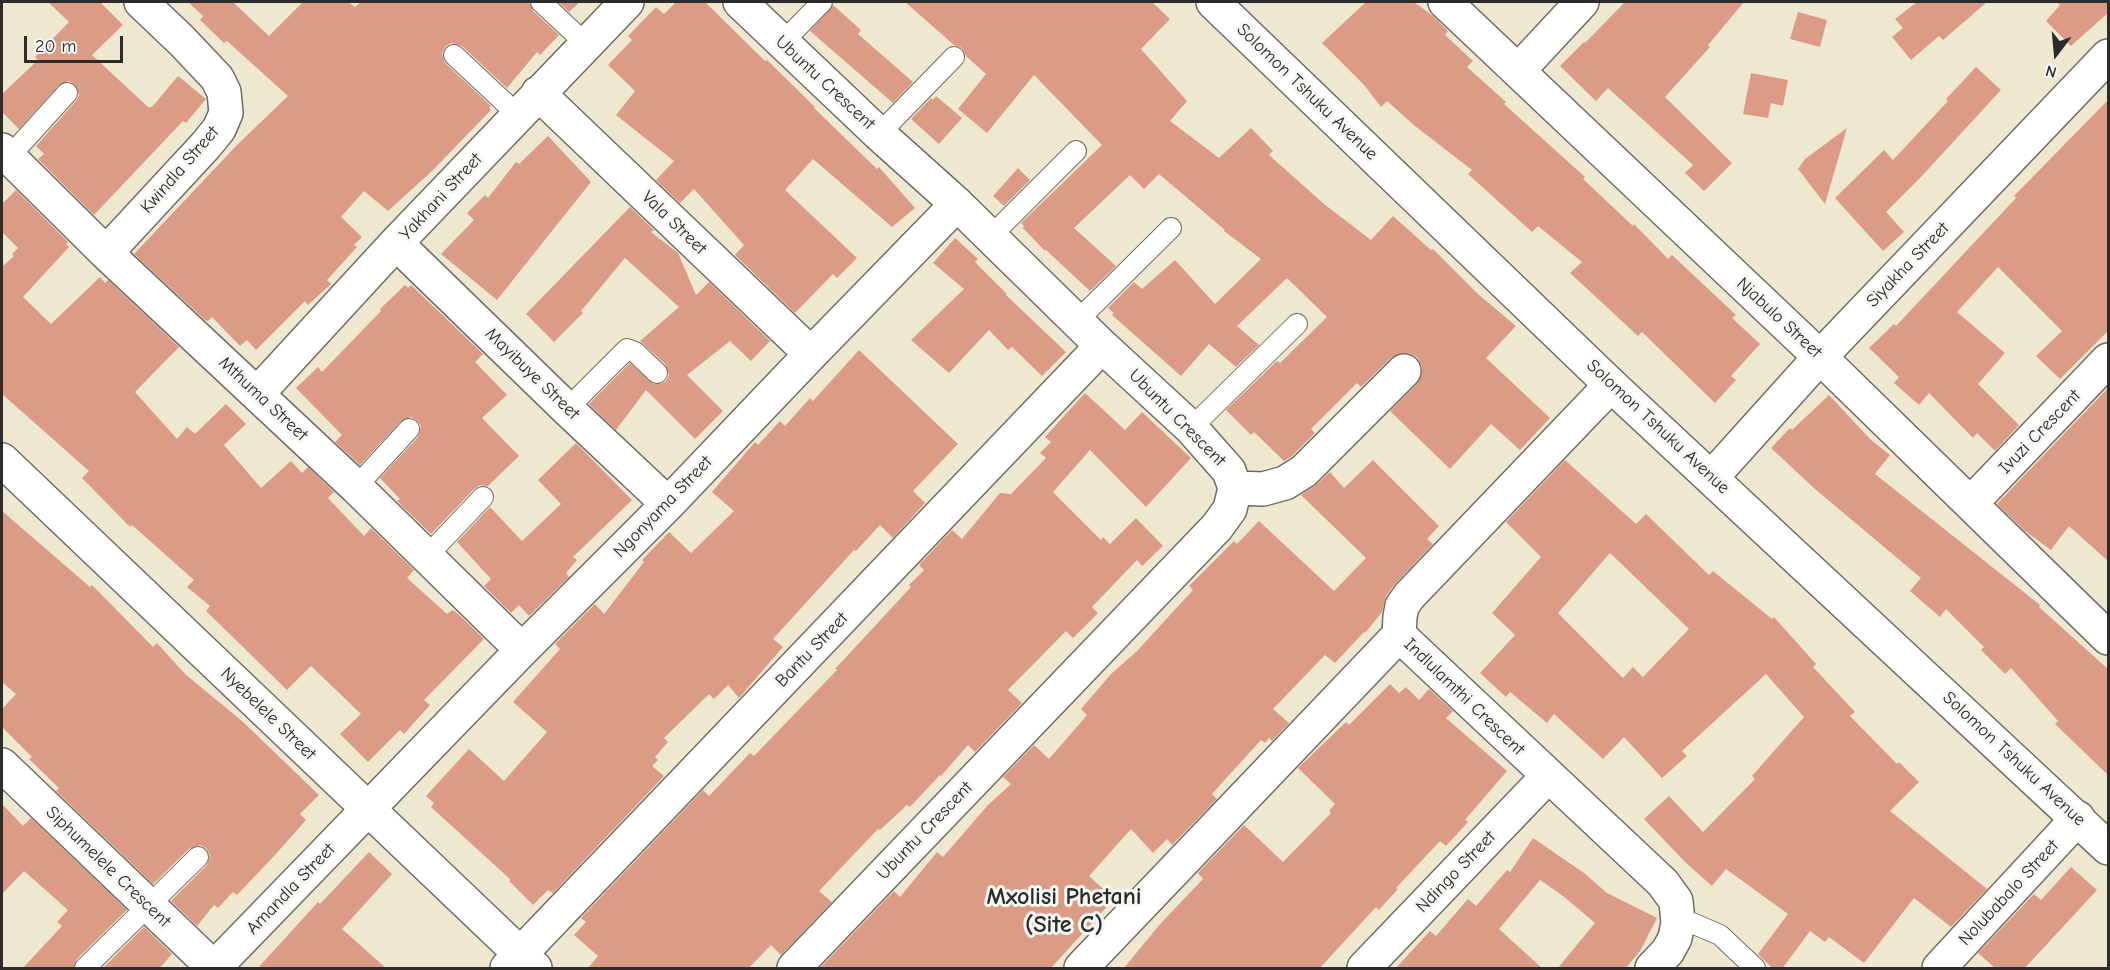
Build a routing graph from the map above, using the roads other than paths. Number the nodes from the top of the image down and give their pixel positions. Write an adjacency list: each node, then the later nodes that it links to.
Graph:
1 (141, 2): 24 (street, Kwindla Street)
2 (541, 2): 10 (lane)
3 (627, 2): 10 (street, Yakhani Street)
4 (740, 2): 9 (street, Ubuntu Crescent)
5 (822, 2): 9 (lane)
6 (1213, 2): 33 (street, Solomon Tshuku Avenue)
7 (1445, 2): 14 (street, Njabulo Street)
8 (1582, 2): 14 (street)
9 (782, 43): 17 (street, Ubuntu Crescent)
10 (586, 44): 16 (street, Yakhani Street)
11 (454, 56): 16 (lane)
12 (2109, 56): 29 (street, Siyakha Street)
13 (954, 57): 17 (lane)
14 (1518, 71): 29 (street, Njabulo Street)
15 (67, 93): 19 (lane)
16 (528, 104): 23 (street, Yakhani Street); 28 (street, Vala Street)
17 (879, 134): 20 (street, Ubuntu Crescent)
18 (1076, 151): 22 (lane)
19 (5, 153): 24 (street, Mthuma Street)
20 (957, 204): 22 (street, Ubuntu Crescent); 28 (street, Ngonyama Street)
21 (1171, 228): 25 (lane)
22 (990, 237): 25 (street, Ubuntu Crescent)
23 (396, 243): 34 (street, Yakhani Street); 35 (street, Mayibuye Street)
24 (106, 253): 34 (street, Mthuma Street)
25 (1077, 321): 27 (street, Ubuntu Crescent)
26 (1297, 324): 36 (lane)
27 (1102, 346): 36 (street, Ubuntu Crescent); 57 (street, Bantu Street)
28 (811, 354): 43 (street, Ngonyama Street)
29 (1820, 357): 39 (street, Siyakha Street); 44 (street, Njabulo Street)
30 (2109, 360): 44 (street, Ivuzi Crescent)
31 (1404, 371): 41 (street)
32 (657, 373): 35 (lane)
33 (1611, 385): 39 (street, Solomon Tshuku Avenue); 46 (street)
34 (257, 394): 40 (street, Mthuma Street)
35 (567, 409): 43 (street, Mayibuye Street)
36 (1191, 428): 41 (street, Ubuntu Crescent)
37 (410, 429): 40 (lane)
38 (2, 460): 51 (street, Nyebelele Street)
39 (1712, 477): 52 (street, Solomon Tshuku Avenue)
40 (356, 487): 45 (street, Mthuma Street)
41 (1235, 488): 60 (street, Ubuntu Crescent)
42 (483, 498): 45 (lane)
43 (668, 504): 48 (street, Ngonyama Street)
44 (1971, 504): 47 (street, Njabulo Street)
45 (427, 556): 48 (street, Mthuma Street)
46 (1399, 635): 50 (street, Indlulamthi Crescent); 61 (street, Indlulamthi Crescent)
47 (2109, 638)
48 (522, 650): 51 (street, Ngonyama Street)
49 (2, 765): 55 (street, Siphumelele Crescent)
50 (1548, 776): 56 (street, Indlulamthi Crescent); 62 (street, Ndingo Street)
51 (368, 809): 57 (street, Nyebelele Street); 58 (street, Amandla Street)
52 (2078, 818): 53 (street, Solomon Tshuku Avenue); 65 (street, Nolubabalo Street)
53 (2109, 848)
54 (198, 857): 55 (lane)
55 (148, 906): 58 (street, Siphumelele Crescent); 59 (lane)
56 (1678, 923): 63 (street); 64 (lane)
57 (521, 964)
58 (214, 968)
59 (85, 969)
60 (794, 969)
61 (1081, 969)
62 (1364, 969)
63 (1652, 969)
64 (1755, 969)
65 (1940, 969)

